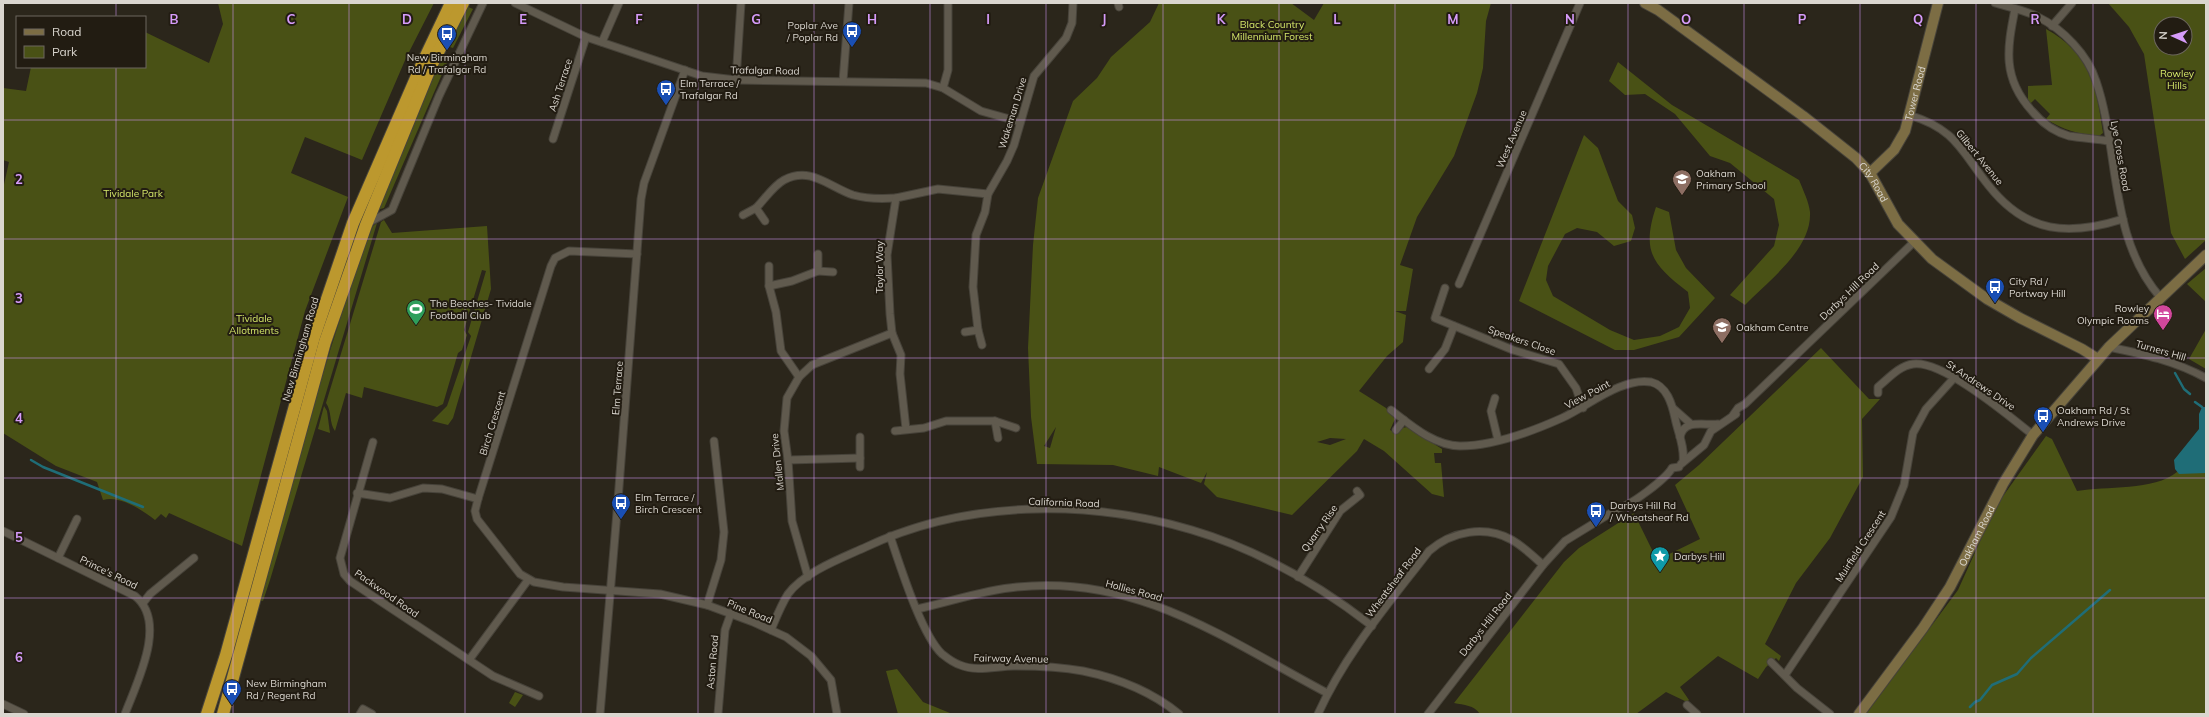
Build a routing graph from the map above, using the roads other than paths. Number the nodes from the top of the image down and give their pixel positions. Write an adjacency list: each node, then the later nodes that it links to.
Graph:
1 (451, 3): 112 (highway, New Birmingham Road)
2 (463, 3): 34 (highway)
3 (483, 3): 34 (street)
4 (515, 3): 17 (street, Trafalgar Road)
5 (619, 3): 18 (street)
6 (741, 3): 20 (street)
7 (849, 3): 21 (street)
8 (948, 3): 22 (street)
9 (1073, 3): 24 (street, Wakeman Drive)
10 (1580, 3): 42 (street, West Avenue)
11 (1645, 3): 27 (street, City Road)
12 (1938, 3): 23 (street, Tower Road)
13 (1995, 3): 15 (street, Lye Cross Road)
14 (2072, 3): 16 (street)
15 (2015, 9): 16 (street, Lye Cross Road); 26 (street)
16 (2052, 26): 26 (street, Lye Cross Road)
17 (586, 37): 18 (street, Trafalgar Road); 25 (street, Ash Terrace)
18 (602, 42): 19 (street, Trafalgar Road)
19 (685, 70): 20 (street, Trafalgar Road); 36 (street, Elm Terrace)
20 (736, 80): 21 (street, Trafalgar Road)
21 (843, 81): 22 (street, Trafalgar Road)
22 (943, 88): 24 (street, Trafalgar Road)
23 (1909, 115): 27 (street, Tower Road); 32 (street, Gilbert Avenue)
24 (1020, 122): 28 (street, Wakeman Drive)
25 (553, 139)
26 (2109, 141): 32 (street, Lye Cross Road)
27 (1870, 173): 35 (street, City Road)
28 (988, 194): 29 (street); 47 (street, Wakeman Drive)
29 (896, 198): 30 (street); 49 (street, Taylor Way)
30 (756, 208): 31 (street); 33 (street)
31 (743, 215)
32 (2123, 219): 45 (street, Lye Cross Road)
33 (765, 221)
34 (366, 225): 113 (highway)
35 (1914, 242): 52 (street, City Road); 65 (street, Darbys Hill Road)
36 (637, 254): 86 (street, Birch Crescent); 96 (street, Elm Terrace)
37 (818, 254): 40 (street)
38 (2206, 255): 45 (street, Oakham Road)
39 (769, 266): 43 (street)
40 (818, 271): 41 (street); 43 (street)
41 (832, 272)
42 (1459, 284)
43 (769, 286): 54 (street)
44 (1445, 288): 46 (street, Speakers Close)
45 (2160, 296): 51 (street, Oakham Road)
46 (1454, 326): 53 (street); 59 (street, Speakers Close)
47 (978, 330): 48 (street); 50 (street, Wakeman Drive)
48 (965, 332)
49 (892, 333): 54 (street, Mallen Drive); 68 (street, Taylor Way)
50 (982, 345)
51 (2109, 347): 52 (street, Oakham Road); 56 (street, Turners Hill)
52 (2098, 359): 71 (street, Oakham Road)
53 (1429, 369)
54 (799, 377): 81 (street, Mallen Drive)
55 (1954, 378): 57 (street, St Andrews Drive); 71 (street, St Andrews Drive); 105 (street, Muirfield Crescent)
56 (2206, 378)
57 (1878, 393)
58 (1495, 398): 74 (street)
59 (1583, 408): 60 (street, View Point); 74 (street, View Point)
60 (1674, 409): 64 (street, View Point); 75 (street, View Point)
61 (1391, 410): 62 (street, View Point)
62 (1404, 420): 69 (street); 74 (street, View Point)
63 (995, 421): 67 (street); 68 (street); 73 (street)
64 (1691, 424): 66 (street, Darbys Hill Road); 75 (street)
65 (1719, 424): 66 (street, Darbys Hill Road); 77 (street, Darbys Hill Road)
66 (1699, 425): 77 (street)
67 (1016, 428)
68 (906, 429): 70 (street)
69 (1396, 430)
70 (895, 431)
71 (2033, 434): 124 (street, Oakham Road)
72 (860, 437): 80 (street)
73 (998, 438)
74 (1498, 440)
75 (1681, 440): 79 (street); 82 (street)
76 (714, 441): 98 (street)
77 (1706, 441): 79 (street, Darbys Hill Road)
78 (373, 442): 84 (street, Packwood Road)
79 (1700, 448): 82 (street, Darbys Hill Road)
80 (860, 458): 81 (street); 83 (street)
81 (788, 460): 93 (street, Mallen Drive)
82 (1681, 465): 92 (street, Darbys Hill Road)
83 (860, 467)
84 (357, 493): 86 (street); 103 (street, Packwood Road)
85 (1361, 495): 94 (street, Quarry Rise)
86 (478, 499): 95 (street, Birch Crescent)
87 (77, 519): 90 (street)
88 (3, 531): 90 (street, Prince's Road)
89 (890, 536): 93 (street, California Road); 94 (street, California Road); 99 (street, Fairway Avenue)
90 (58, 558): 97 (street, Prince's Road)
91 (194, 558): 97 (street)
92 (1543, 565): 101 (street, Wheatsheaf Road); 121 (street, Darbys Hill Road)
93 (808, 577): 102 (street, California Road)
94 (1298, 577): 101 (street, California Road)
95 (528, 580): 96 (street); 103 (street)
96 (610, 591): 98 (street, Pine Road); 116 (street, Elm Terrace)
97 (144, 603): 111 (street, Prince's Road)
98 (707, 605): 100 (street, Pine Road)
99 (916, 609): 106 (street, Hollies Road); 119 (street, Fairway Avenue)
100 (731, 613): 102 (street, Pine Road); 117 (street, Aston Road)
101 (1372, 626): 106 (street, Wheatsheaf Road)
102 (771, 630): 118 (street, Pine Road)
103 (469, 660): 107 (street, Packwood Road)
104 (1771, 662): 105 (street)
105 (1786, 676): 123 (street)
106 (1327, 693): 120 (street, Wheatsheaf Road)
107 (539, 696)
108 (3, 704): 110 (street)
109 (1687, 705): 122 (street)
110 (24, 714)
111 (126, 714)
112 (207, 714)
113 (223, 714)
114 (360, 714): 115 (street)
115 (372, 714)
116 (600, 714)
117 (718, 714)
118 (837, 714)
119 (1179, 714)
120 (1318, 714)
121 (1428, 714)
122 (1698, 714)
123 (1830, 714)
124 (1859, 714)

